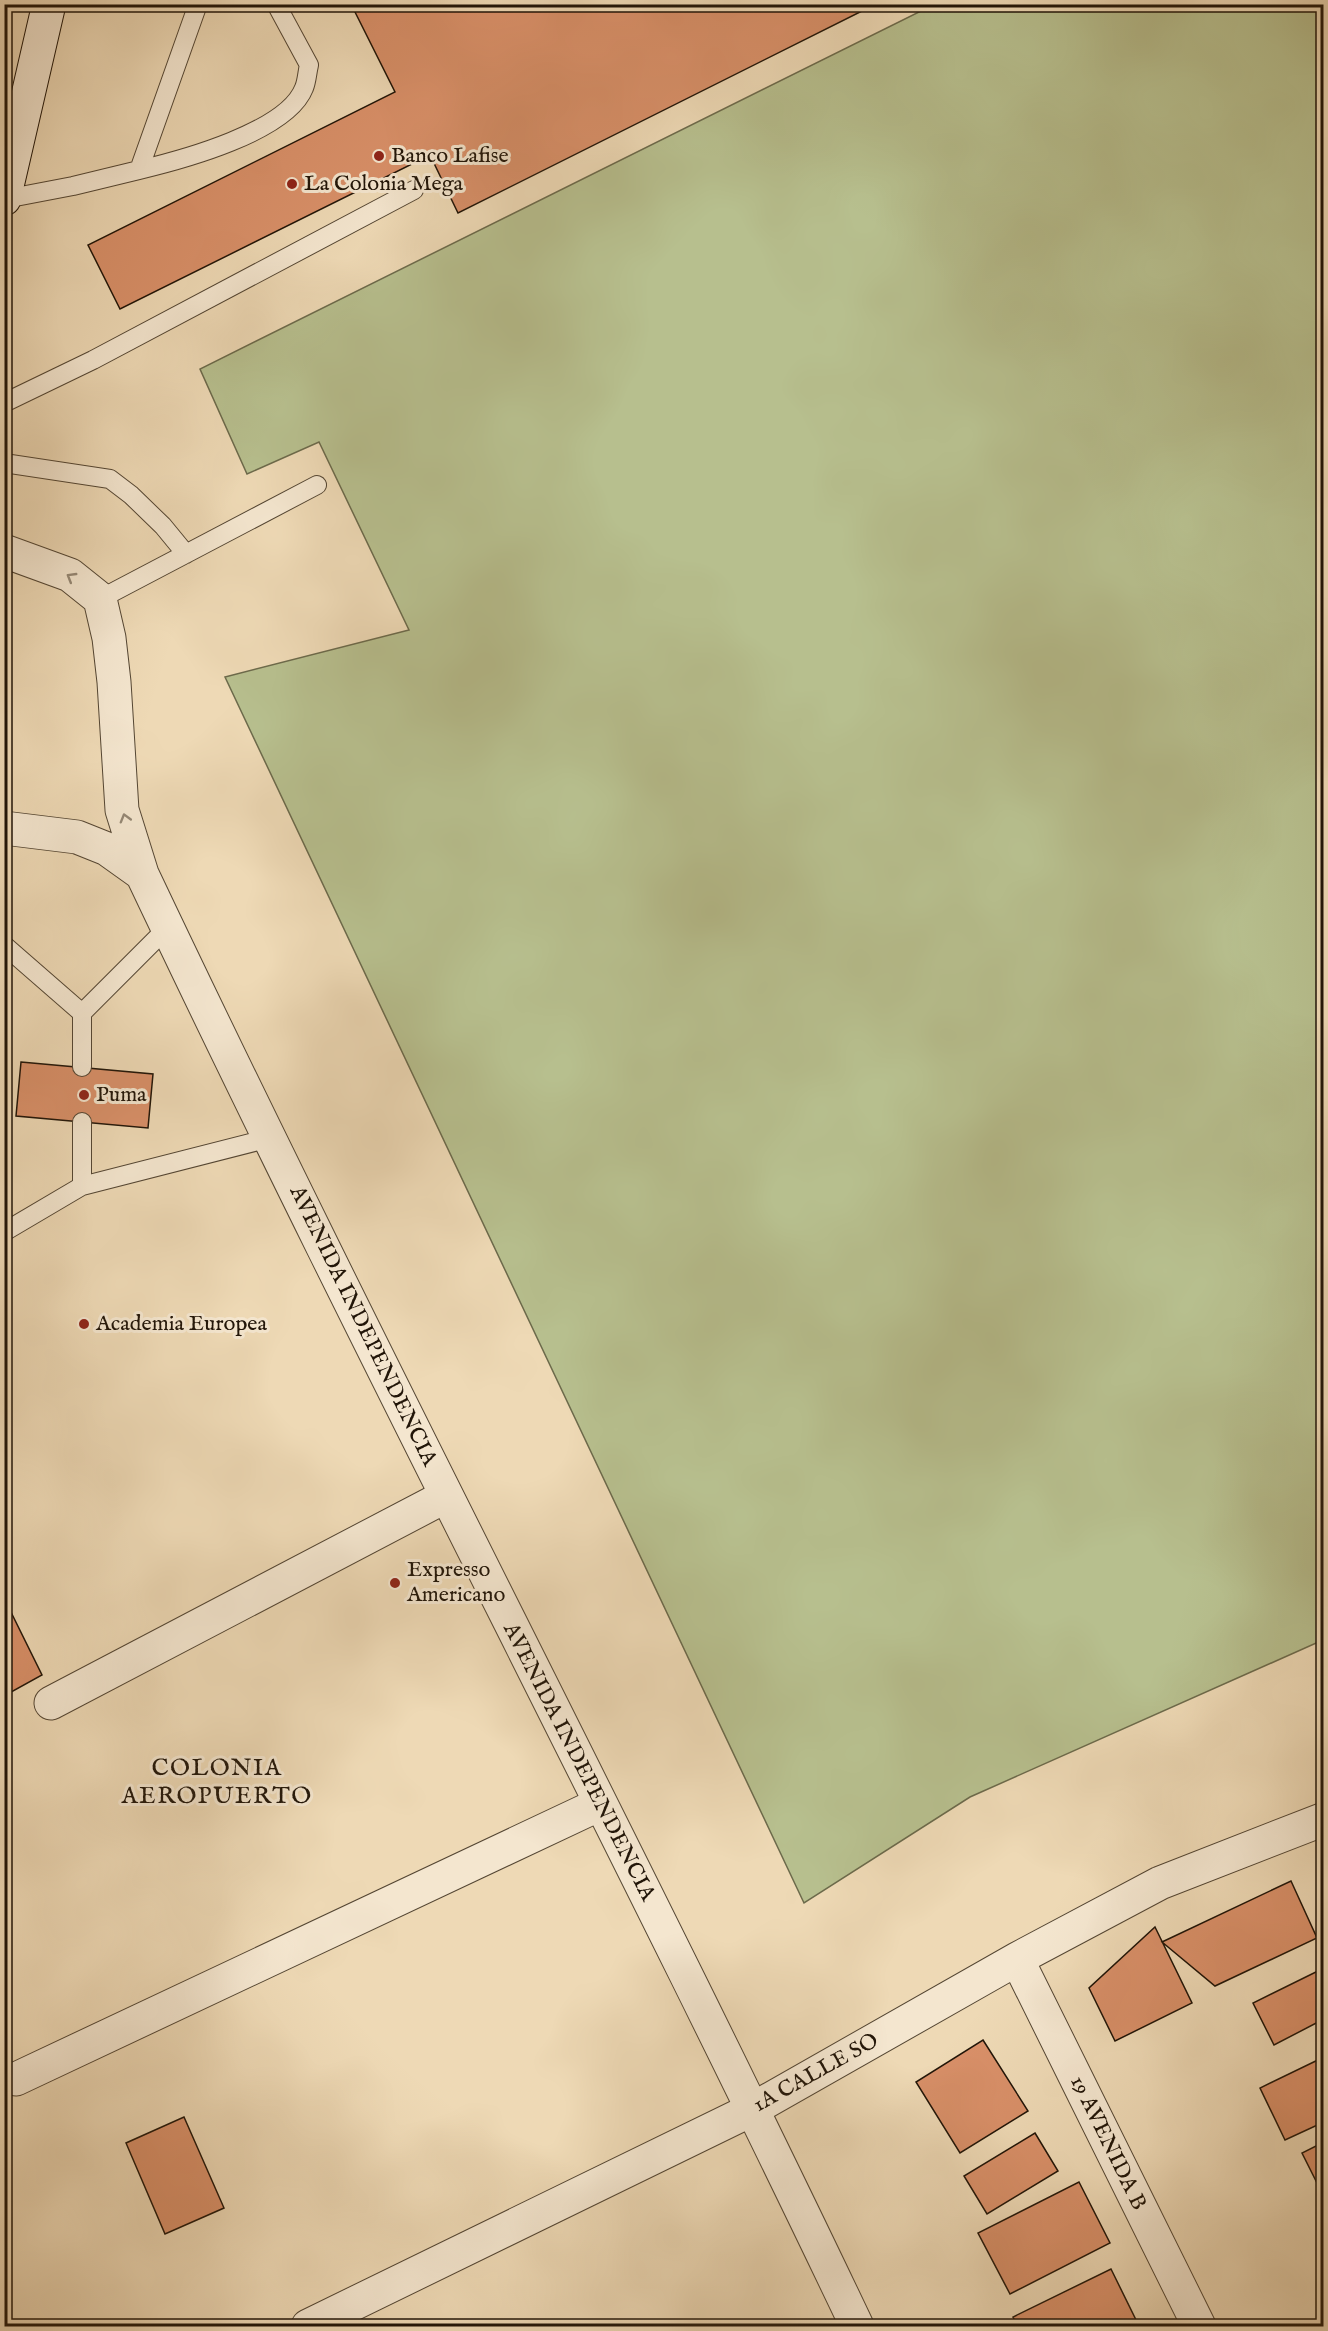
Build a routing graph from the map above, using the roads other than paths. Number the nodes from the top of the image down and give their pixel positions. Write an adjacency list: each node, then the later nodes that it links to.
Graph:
1 (49, 4): 6 (street)
2 (198, 4): 4 (lane)
3 (276, 4): 4 (lane)
4 (139, 170): 6 (lane)
5 (414, 190): 7 (lane)
6 (4, 199)
7 (4, 403)
8 (4, 463): 11 (lane)
9 (317, 485): 11 (lane)
10 (4, 551): 12 (street, one-way to 10)
11 (186, 554): 12 (lane)
12 (100, 598): 14 (street, AVENIDA INDEPENDENCIA, one-way to 12)
13 (4, 828): 14 (street, AVENIDA INDEPENDENCIA)
14 (141, 874): 15 (street, AVENIDA INDEPENDENCIA)
15 (167, 928): 17 (lane); 20 (street, AVENIDA INDEPENDENCIA)
16 (4, 945): 17 (lane)
17 (82, 1013): 18 (lane)
18 (82, 1067)
19 (82, 1122): 21 (lane)
20 (270, 1138): 21 (lane); 23 (street, AVENIDA INDEPENDENCIA)
21 (82, 1186): 22 (lane)
22 (4, 1232)
23 (446, 1496): 24 (street); 25 (street, AVENIDA INDEPENDENCIA)
24 (51, 1703)
25 (600, 1804): 28 (street); 29 (street, AVENIDA INDEPENDENCIA)
26 (1321, 1826): 27 (street, 1A CALLE SO)
27 (1017, 1959): 29 (street, 1A CALLE SO); 32 (street, 19 AVENIDA B)
28 (16, 2079)
29 (753, 2109): 30 (street, 1A CALLE SO); 31 (street, AVENIDA INDEPENDENCIA)
30 (308, 2326)
31 (855, 2326)
32 (1199, 2326)

